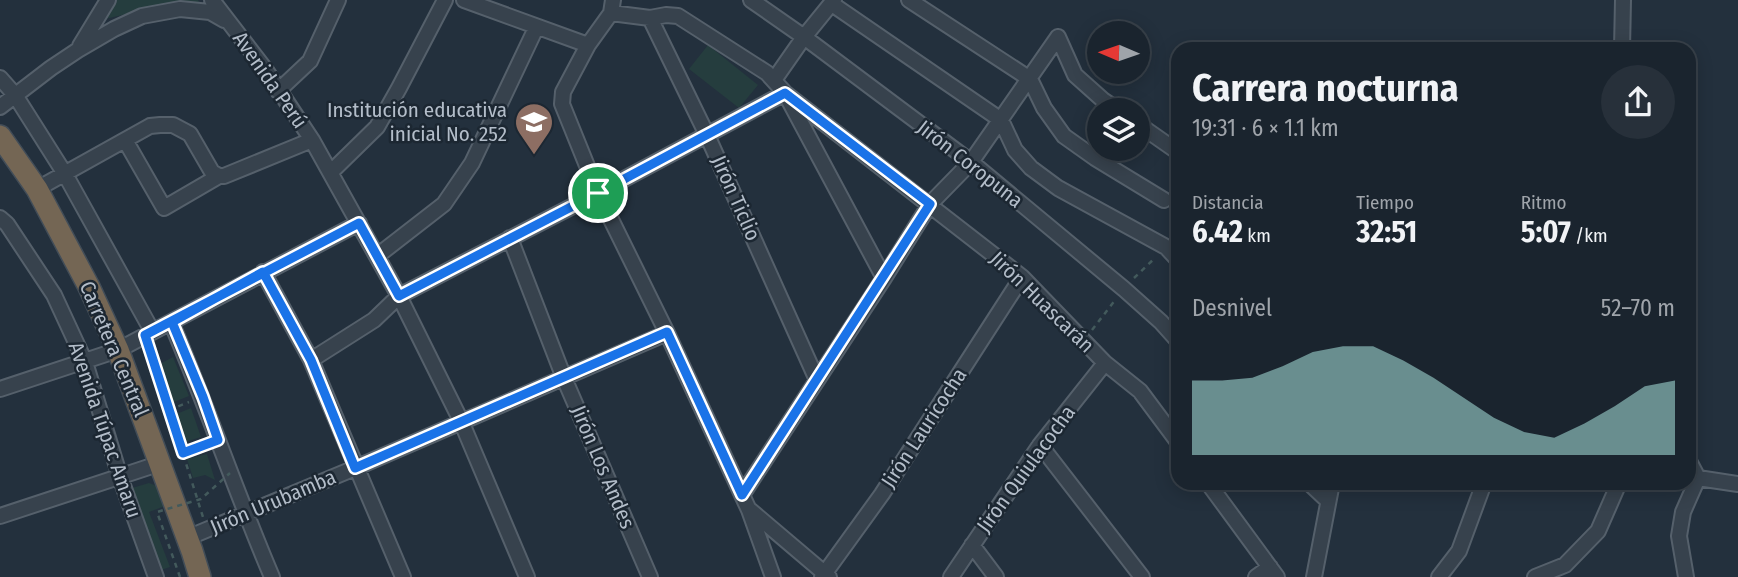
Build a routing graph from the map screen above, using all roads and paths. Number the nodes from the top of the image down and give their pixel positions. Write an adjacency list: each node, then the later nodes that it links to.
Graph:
1 (108, 0): 17 (street)
2 (212, 0): 12 (street, Avenida Perú)
3 (338, 0): 21 (street)
4 (445, 0): 34 (street)
5 (464, 0): 13 (street)
6 (751, 0): 14 (street, Jirón Coropuna)
7 (909, 0): 19 (street)
8 (1623, 0): 15 (street)
9 (833, 2): 14 (street); 26 (street)
10 (612, 6): 11 (street, Jirón Huascarán); 16 (street)
11 (650, 18): 20 (street, Jirón Huascarán); 29 (street, Jirón Ticlio)
12 (228, 22): 17 (street); 21 (street, Avenida Perú)
13 (536, 27): 16 (street); 45 (street)
14 (804, 37): 20 (street); 33 (street, Jirón Coropuna)
15 (1622, 42)
16 (588, 46): 38 (street)
17 (78, 50): 23 (street)
18 (0, 78): 23 (street)
19 (1030, 79): 24 (street); 26 (street); 39 (street)
20 (774, 80): 22 (street, Jirón Huascarán)
21 (278, 91): 31 (street, Avenida Perú)
22 (785, 93): 29 (street); 40 (street, Jirón Huascarán); 48 (street)
23 (15, 95): 25 (street); 35 (street)
24 (1103, 98)
25 (0, 107)
26 (1001, 120): 33 (street); 44 (street)
27 (1150, 132): 32 (street)
28 (0, 135): 37 (highway, Carretera Central)
29 (708, 135): 38 (street); 59 (street, Jirón Ticlio)
30 (125, 140): 35 (street); 36 (street); 36 (street)
31 (312, 140): 34 (street, Avenida Perú); 36 (street)
32 (1171, 147)
33 (971, 162): 40 (street); 53 (street, Jirón Coropuna)
34 (331, 172): 42 (street, Avenida Perú)
35 (65, 174): 37 (street); 52 (street)
36 (219, 176)
37 (37, 189): 54 (highway, Carretera Central)
38 (598, 193): 43 (street); 51 (street)
39 (1164, 200)
40 (930, 204): 47 (street, Jirón Huascarán); 48 (street)
41 (0, 218): 56 (street, Avenida Túpac Amaru)
42 (359, 223): 45 (street, Avenida Perú); 46 (street)
43 (510, 238): 49 (street); 58 (street, Jirón Los Andes)
44 (1171, 252)
45 (377, 256): 49 (street, Avenida Perú)
46 (263, 272): 50 (street); 55 (street)
47 (1022, 277): 57 (street, Jirón Huascarán); 91 (street, Jirón Lauricocha)
48 (884, 278): 59 (street)
49 (399, 296): 55 (street); 63 (street, Avenida Perú)
50 (172, 322): 52 (street); 61 (street)
51 (667, 332): 58 (street, Jirón Urubamba); 82 (street)
52 (149, 333): 54 (street); 62 (path)
53 (1171, 333)
54 (118, 350): 56 (street); 68 (highway, Carretera Central)
55 (311, 360): 69 (street)
56 (85, 362): 60 (street); 72 (street, Avenida Túpac Amaru)
57 (1105, 363): 64 (street, Jirón Huascarán); 66 (street, Jirón Quiulacocha)
58 (564, 378): 63 (street, Jirón Urubamba); 96 (street, Jirón Los Andes)
59 (817, 380): 82 (street)
60 (0, 389)
61 (203, 397): 62 (path); 65 (street)
62 (169, 410): 67 (path)
63 (461, 421): 69 (street, Jirón Urubamba); 95 (street, Avenida Perú)
64 (1171, 433)
65 (218, 440): 67 (path); 70 (street)
66 (1040, 445): 88 (street, Jirón Quiulacocha); 100 (street)
67 (183, 453): 87 (path)
68 (160, 463): 72 (street); 87 (highway, Carretera Central)
69 (355, 468): 85 (street, Jirón Urubamba); 94 (street)
70 (230, 473): 85 (street); 90 (path, bridge)
71 (1696, 474): 73 (street)
72 (120, 477): 86 (street); 92 (street, Avenida Túpac Amaru)
73 (1698, 478): 74 (street); 75 (street)
74 (1696, 483)
75 (1738, 484)
76 (1213, 490): 89 (street)
77 (1316, 490): 83 (street)
78 (1330, 490): 83 (street)
79 (1481, 490): 103 (street)
80 (1616, 490): 104 (street)
81 (1693, 490): 105 (street)
82 (742, 495): 84 (street)
83 (1328, 500): 102 (street)
84 (749, 510): 91 (street); 97 (street)
85 (245, 513): 87 (street, Jirón Urubamba); 93 (street)
86 (0, 516)
87 (197, 534): 90 (highway, Carretera Central)
88 (972, 545): 98 (street, Jirón Quiulacocha); 99 (street)
89 (1273, 572): 101 (street)
90 (192, 576)
91 (826, 576)
92 (156, 577)
93 (272, 577)
94 (402, 577)
95 (527, 577)
96 (650, 577)
97 (773, 577)
98 (951, 577)
99 (996, 577)
100 (1142, 577)
101 (1256, 577)
102 (1314, 577)
103 (1439, 577)
104 (1535, 577)
105 (1686, 577)

